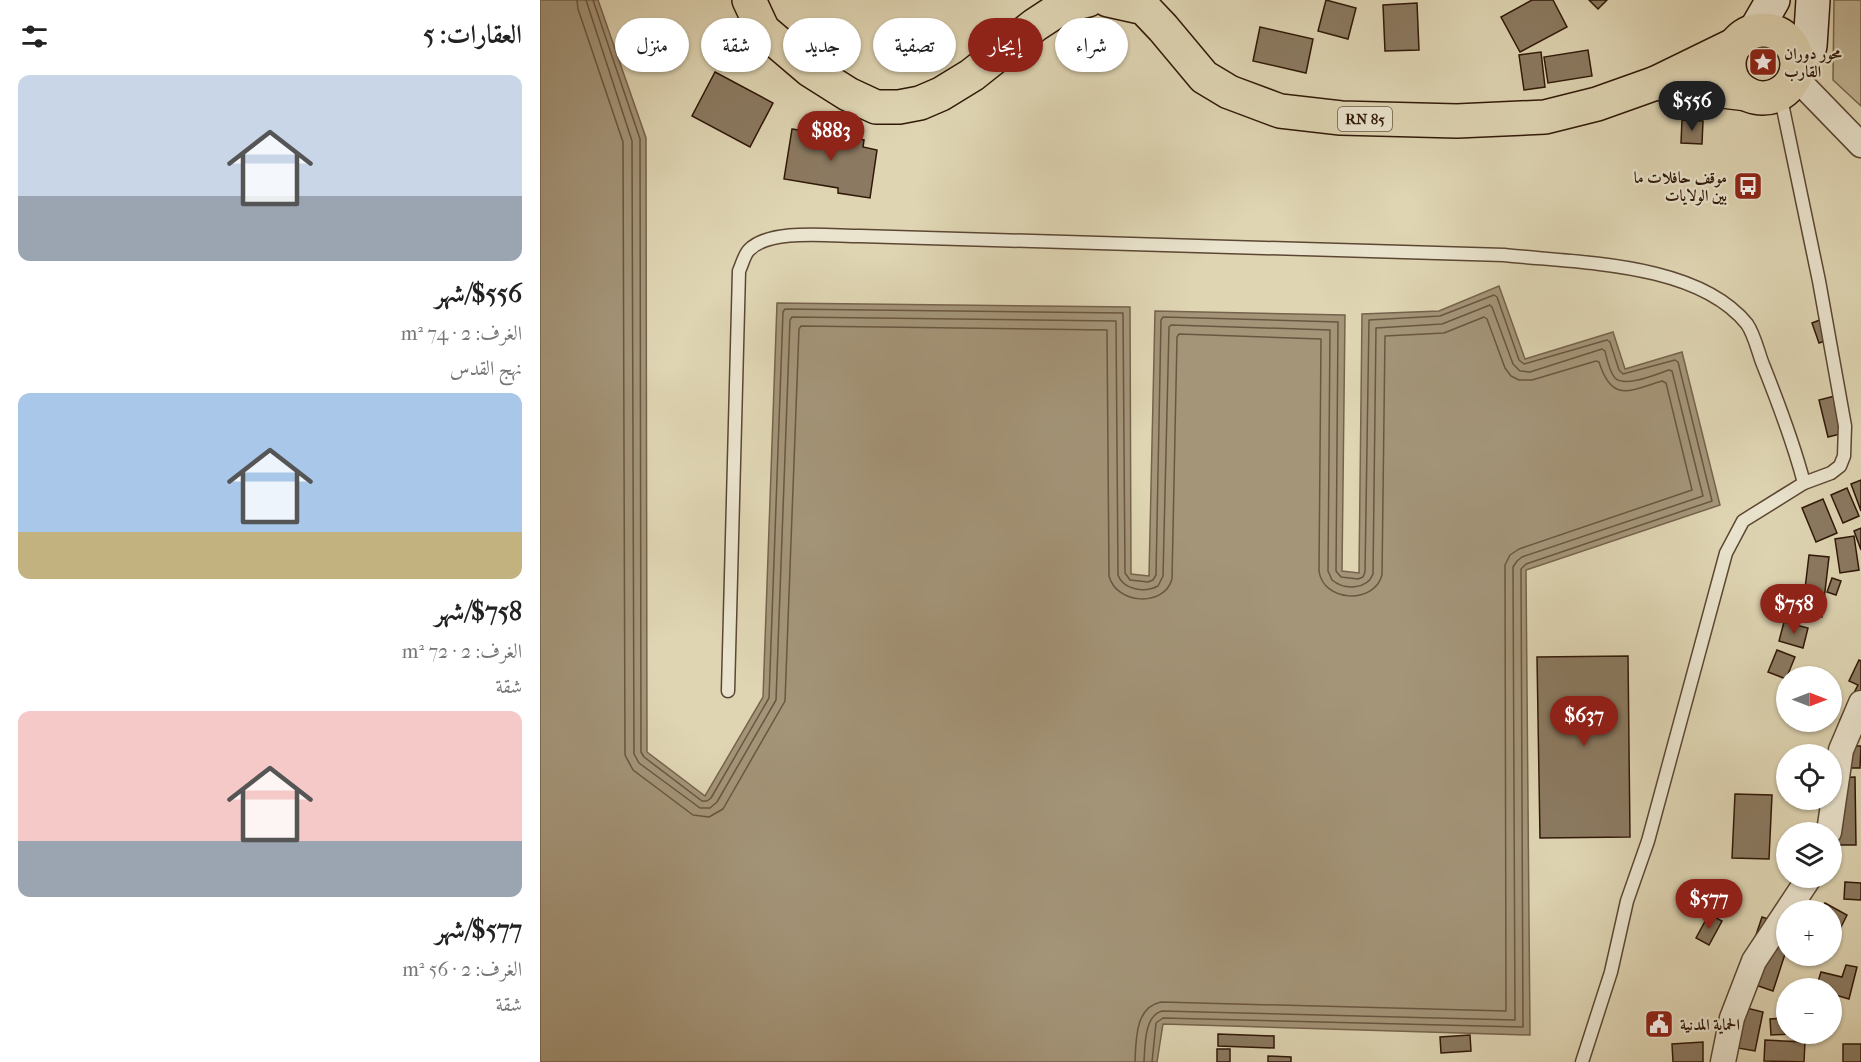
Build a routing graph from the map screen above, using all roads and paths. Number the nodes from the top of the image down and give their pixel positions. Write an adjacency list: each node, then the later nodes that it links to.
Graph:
1 (749, 0): 2 (main road)
2 (1088, 0)
3 (1108, 0): 8 (main road, RN 85)
4 (1773, 0): 6 (main road)
5 (1813, 0): 7 (main road)
6 (1745, 38): 7 (main road); 8 (main road, RN 85); 9 (main road)
7 (1790, 76): 9 (main road); 10 (street); 11 (lane)
8 (1656, 83): 9 (main road, RN 85)
9 (1747, 94)
10 (1861, 145)
11 (1804, 483): 12 (lane); 16 (lane)
12 (728, 691)
13 (1861, 703): 14 (street)
14 (1830, 822)
15 (1802, 888): 17 (street)
16 (1582, 1062)
17 (1723, 1062)

